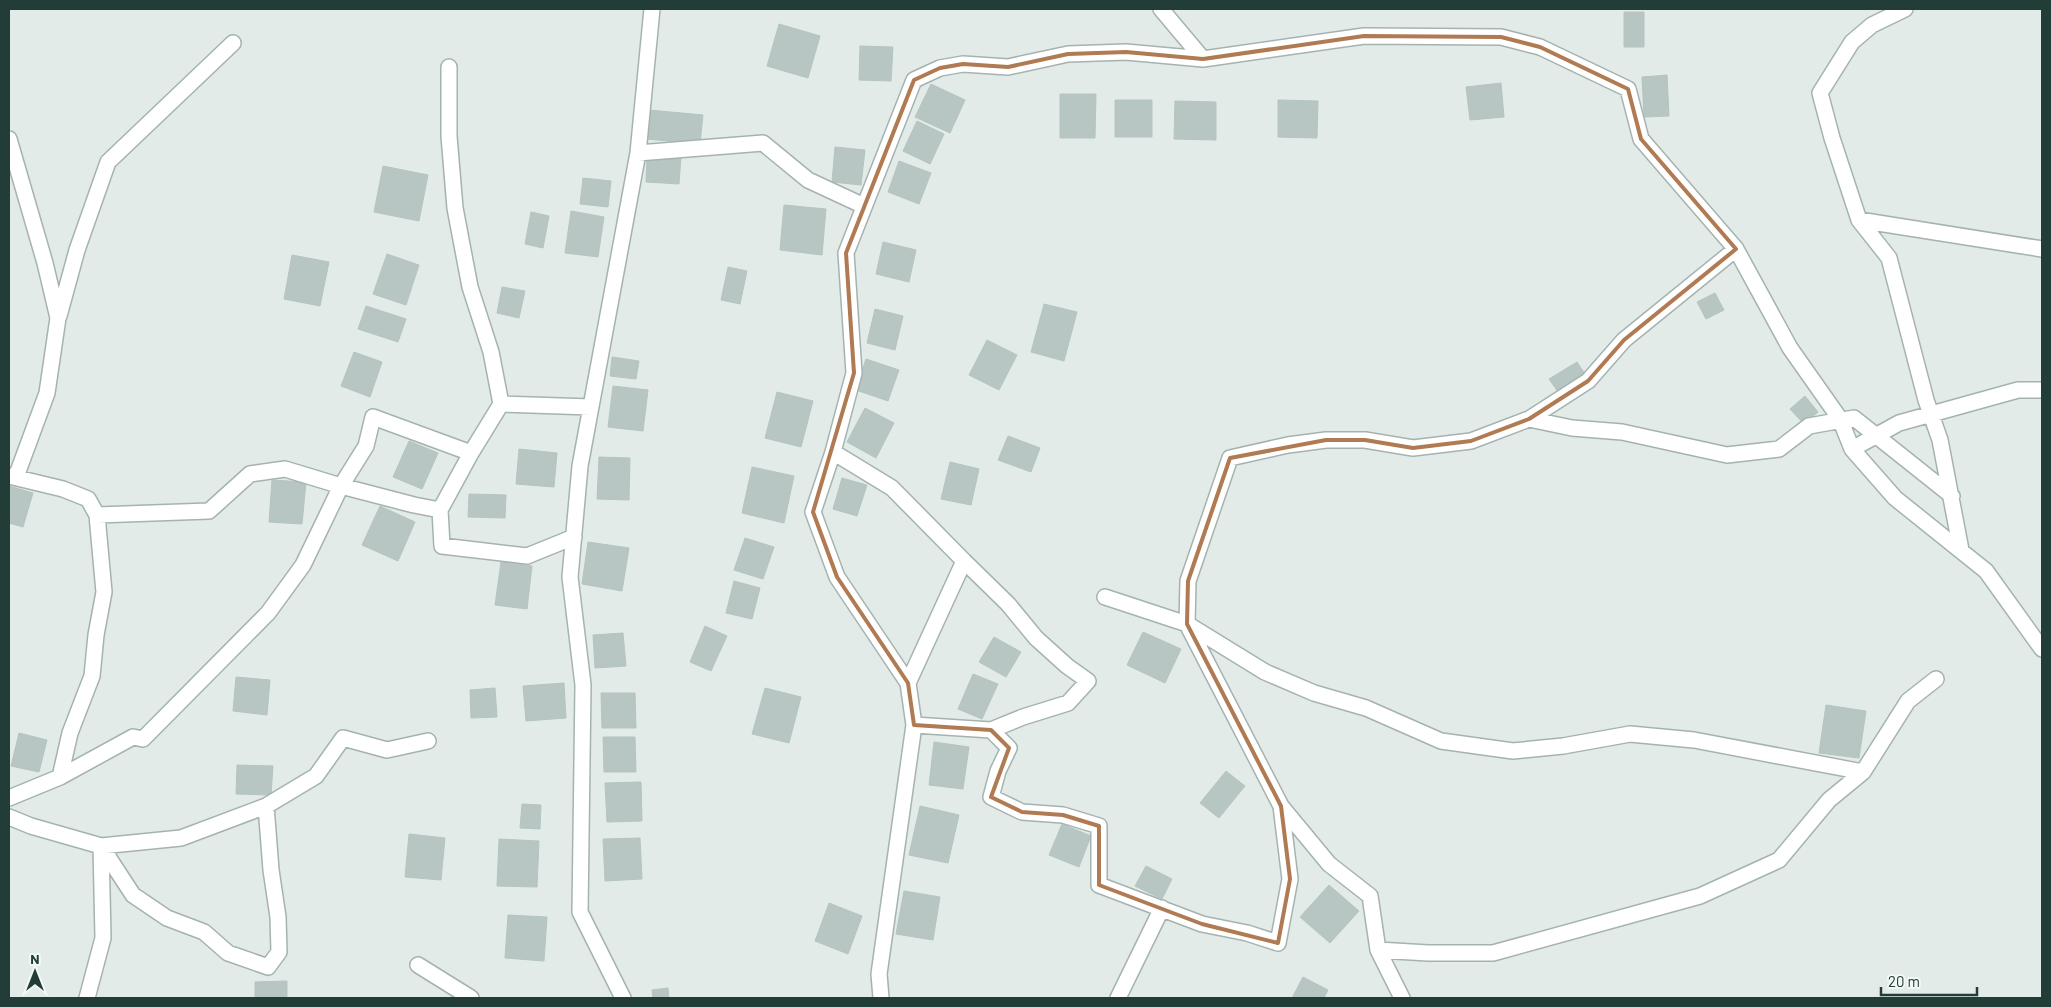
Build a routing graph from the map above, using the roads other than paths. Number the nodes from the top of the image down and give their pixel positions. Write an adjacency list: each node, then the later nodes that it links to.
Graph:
1 (652, 9): 8 (street)
2 (1161, 9): 5 (street)
3 (1905, 9): 10 (street)
4 (233, 43): 13 (street)
5 (1203, 59): 9 (street); 11 (street)
6 (450, 67): 15 (street)
7 (9, 138): 13 (street)
8 (638, 153): 9 (street); 16 (street)
9 (864, 206): 22 (street)
10 (1859, 220): 12 (street); 17 (street)
11 (1736, 249): 18 (street); 19 (street)
12 (2042, 249)
13 (58, 318): 24 (street)
14 (2042, 390): 17 (street)
15 (501, 404): 16 (street); 23 (street)
16 (591, 407): 29 (street)
17 (1930, 414): 20 (street); 26 (street)
18 (1529, 419): 19 (street); 33 (street)
19 (1840, 419): 20 (street); 21 (street)
20 (1876, 435): 21 (street); 26 (street)
21 (1852, 449): 30 (street)
22 (833, 452): 31 (street); 36 (street)
23 (471, 453): 25 (street); 27 (street)
24 (12, 477): 28 (street)
25 (341, 486): 27 (street); 28 (street); 41 (street)
26 (1952, 496): 30 (street)
27 (440, 510): 29 (street)
28 (97, 515): 41 (street)
29 (574, 537): 52 (street)
30 (1961, 550): 34 (street)
31 (964, 561): 36 (street); 38 (street)
32 (1105, 598): 33 (street)
33 (1187, 624): 40 (street); 44 (street)
34 (2042, 649)
35 (1936, 679): 40 (street)
36 (908, 683): 37 (street)
37 (914, 725): 38 (street); 53 (street)
38 (991, 730): 47 (street)
39 (428, 741): 43 (street)
40 (1863, 772): 48 (street)
41 (60, 777): 42 (street)
42 (9, 798)
43 (266, 806): 46 (street); 46 (street)
44 (1281, 806): 47 (street); 48 (street)
45 (9, 817): 46 (street)
46 (101, 846): 50 (street)
47 (1162, 908): 54 (street)
48 (1378, 950): 55 (street)
49 (418, 965): 51 (street)
50 (87, 998)
51 (471, 998)
52 (623, 998)
53 (881, 998)
54 (1118, 998)
55 (1402, 998)

